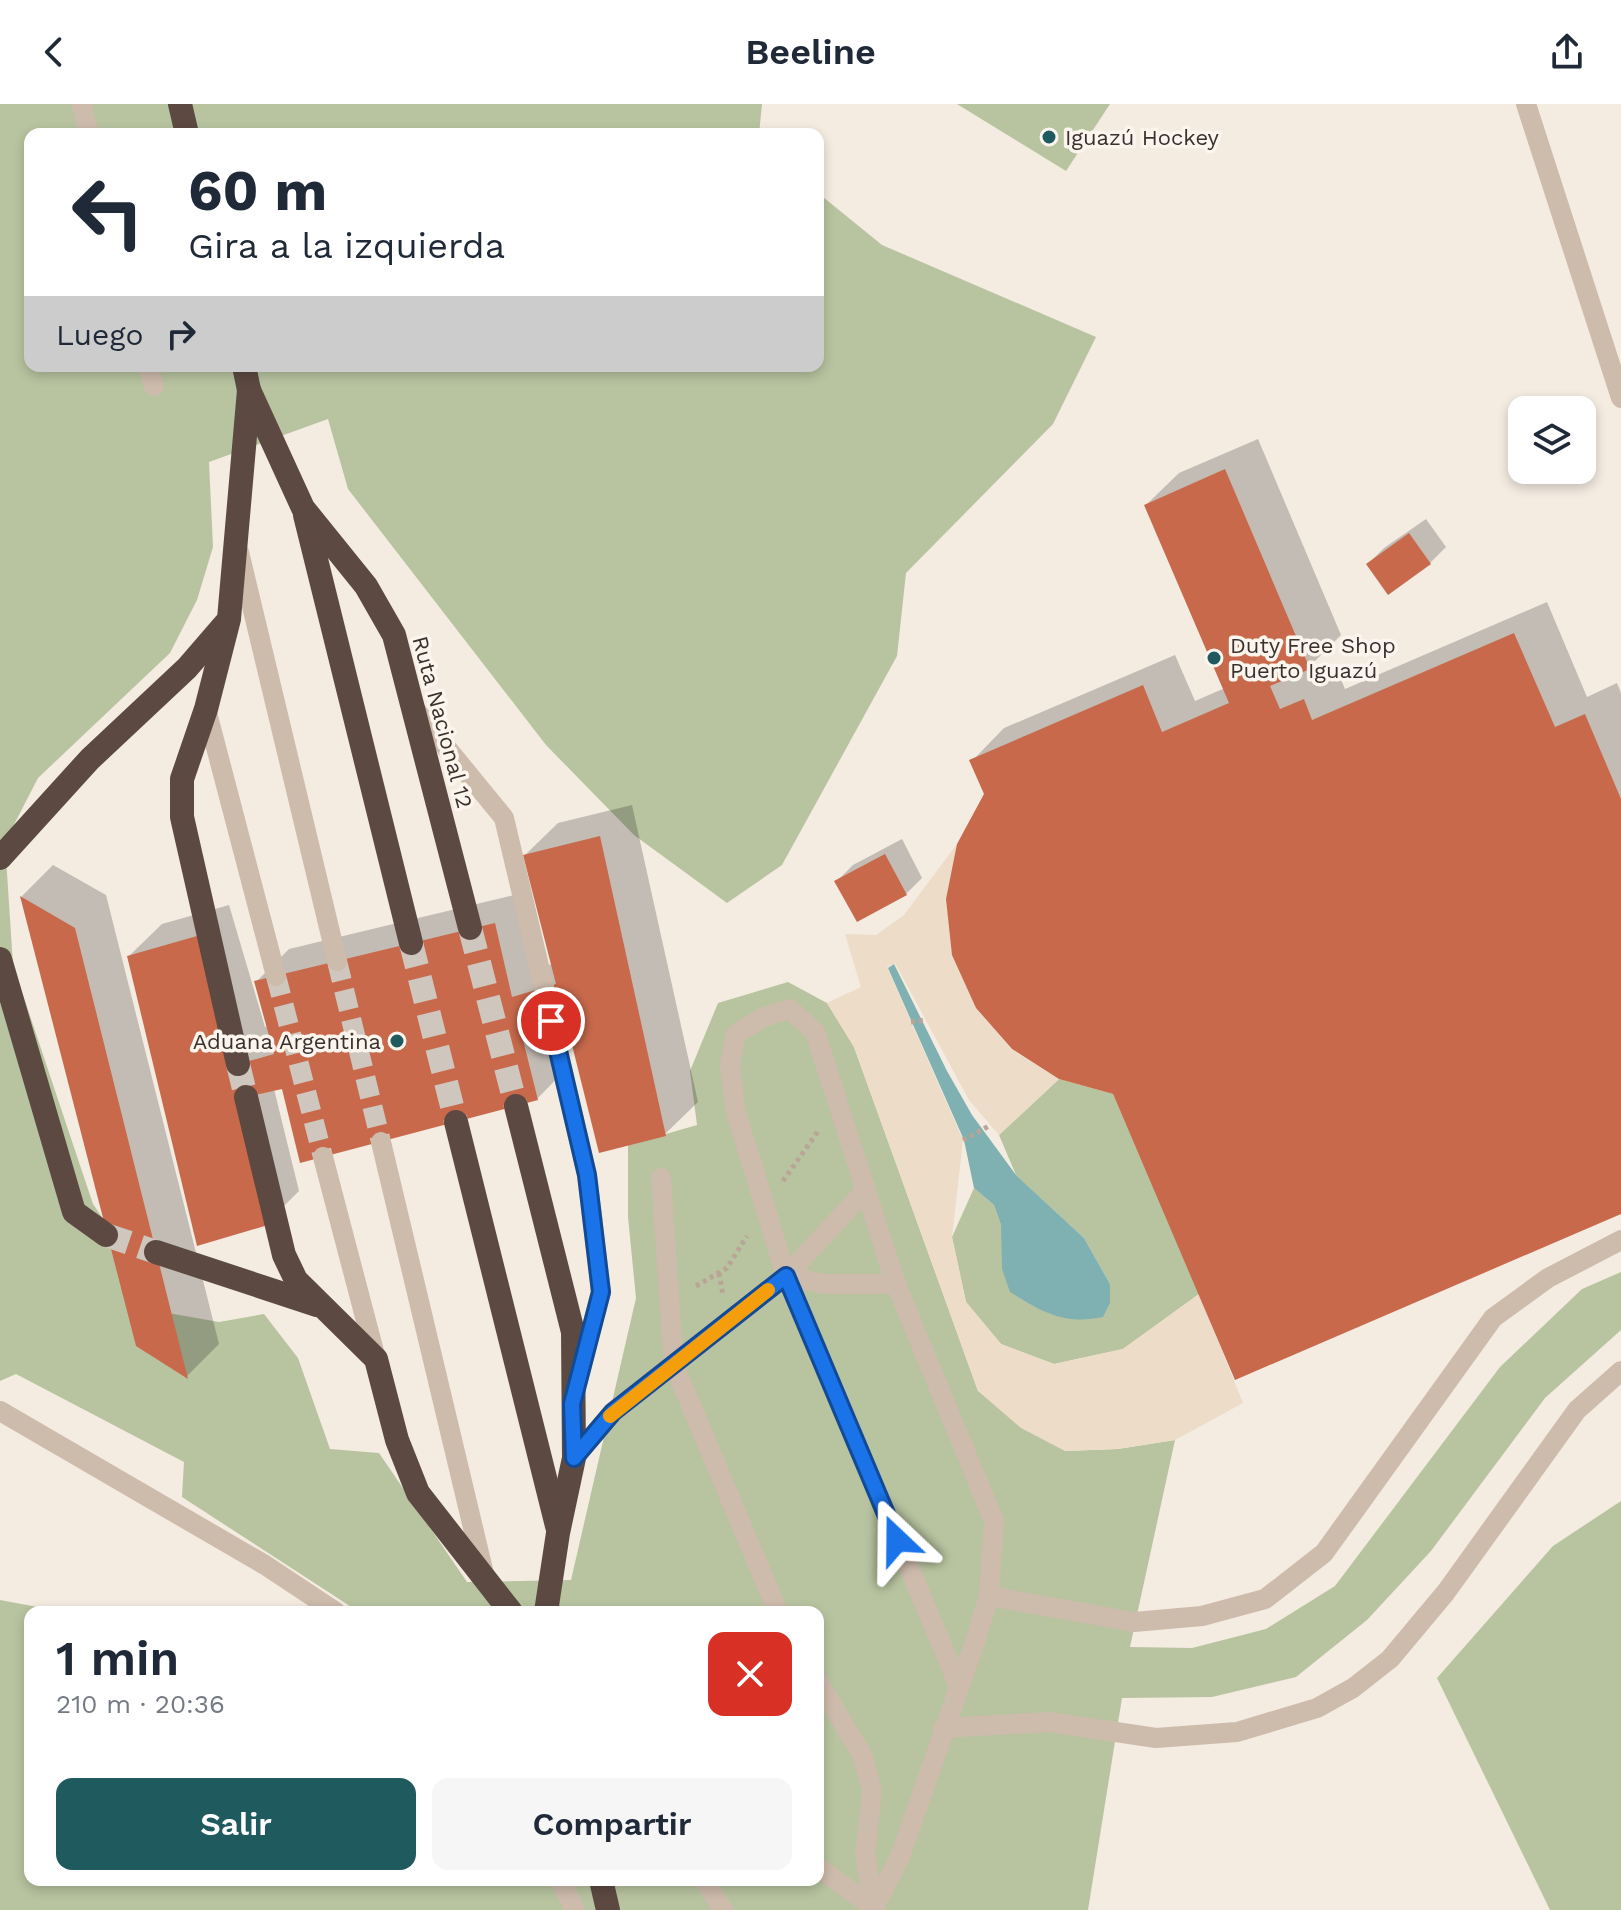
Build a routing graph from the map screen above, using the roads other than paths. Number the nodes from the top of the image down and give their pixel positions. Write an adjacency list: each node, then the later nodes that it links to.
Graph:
1 (81, 104): 4 (lane)
2 (180, 104): 5 (highway)
3 (1526, 104): 7 (lane)
4 (87, 128)
5 (186, 128)
6 (247, 378): 8 (highway, Ruta Nacional 12); 9 (highway, Ruta Nacional 12)
7 (1621, 398)
8 (303, 508): 11 (highway, Ruta Nacional 12); 15 (highway, Ruta Nacional 12)
9 (235, 536): 10 (highway, Ruta Nacional 12); 17 (lane)
10 (229, 619): 12 (highway, Ruta Nacional 12); 13 (highway)
11 (413, 707): 14 (highway, Ruta Nacional 12); 19 (lane)
12 (206, 709): 18 (lane); 21 (highway, Ruta Nacional 12)
13 (0, 858)
14 (470, 928)
15 (411, 943)
16 (0, 959): 29 (highway)
17 (337, 961)
18 (276, 976)
19 (544, 987)
20 (551, 1021): 38 (lane)
21 (238, 1064)
22 (246, 1097): 34 (highway)
23 (516, 1106): 38 (highway)
24 (456, 1122): 41 (highway)
25 (381, 1142): 42 (lane)
26 (323, 1157): 35 (lane)
27 (661, 1178): 36 (lane)
28 (865, 1191): 32 (lane); 32 (lane); 33 (lane)
29 (106, 1235)
30 (1621, 1240): 43 (lane)
31 (156, 1252): 34 (highway)
32 (786, 1276): 33 (lane); 36 (lane); 48 (lane)
33 (896, 1284): 43 (lane)
34 (322, 1307): 35 (highway)
35 (376, 1359): 42 (highway)
36 (674, 1365): 40 (lane); 47 (lane)
37 (1621, 1371): 50 (lane)
38 (572, 1404): 40 (highway)
39 (0, 1411): 44 (lane)
40 (574, 1458): 41 (highway)
41 (558, 1533): 46 (highway)
42 (485, 1580): 45 (highway)
43 (989, 1596): 48 (lane)
44 (327, 1606)
45 (506, 1606)
46 (547, 1606)
47 (775, 1606)
48 (959, 1686): 50 (lane)
49 (824, 1691): 55 (lane)
50 (943, 1728): 55 (lane)
51 (824, 1872): 55 (lane)
52 (563, 1886): 56 (lane)
53 (602, 1886): 57 (highway)
54 (708, 1886): 58 (lane)
55 (874, 1909)
56 (575, 1910)
57 (608, 1910)
58 (723, 1910)

